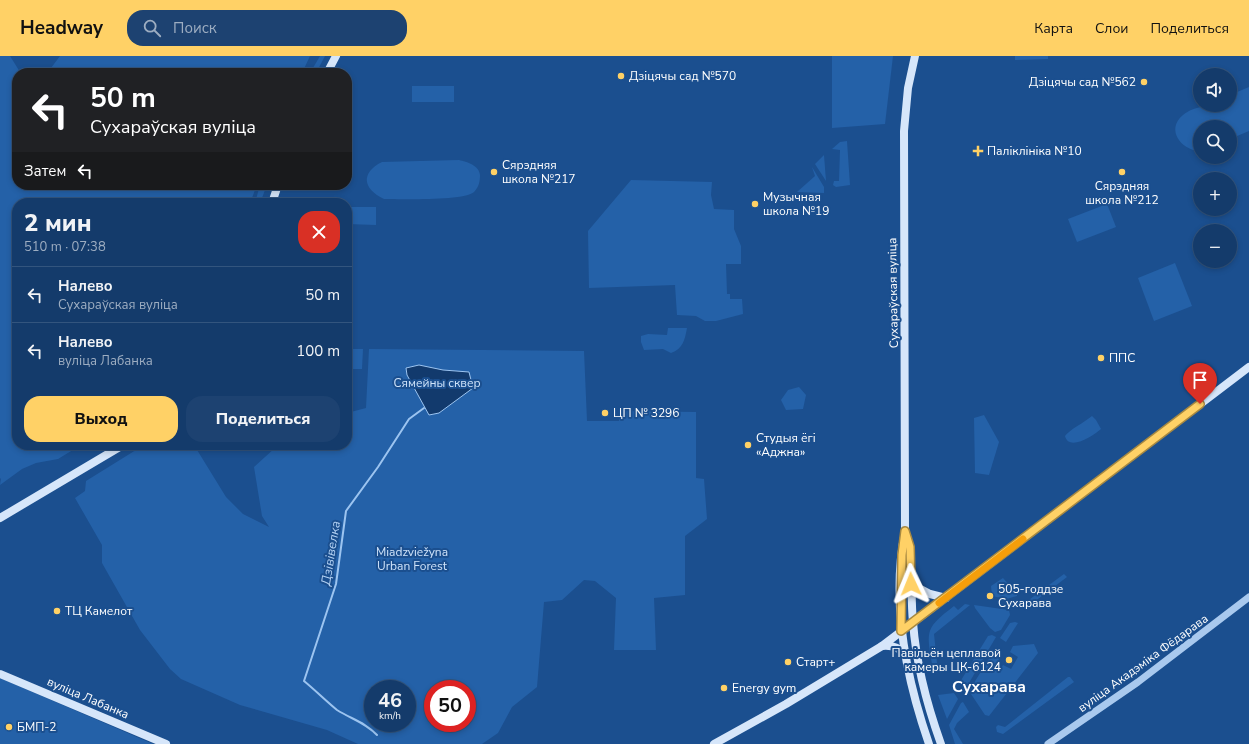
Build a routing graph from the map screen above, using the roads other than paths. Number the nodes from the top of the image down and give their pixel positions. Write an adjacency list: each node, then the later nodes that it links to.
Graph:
1 (336, 56): 3 (main road)
2 (915, 56): 7 (main road, Сухараўская вуліца)
3 (330, 68)
4 (1249, 367): 10 (main road)
5 (115, 450): 6 (main road)
6 (0, 518)
7 (905, 531): 8 (main road, Сухараўская вуліца); 12 (main road, Сухараўская вуліца)
8 (911, 584): 10 (main road); 11 (main road, Сухараўская вуліца)
9 (1249, 597): 20 (street, вуліца Акадэміка Фёдарава)
10 (946, 598): 11 (main road)
11 (913, 623): 12 (main road); 19 (main road, Сухараўская вуліца)
12 (901, 631): 13 (main road); 14 (main road, Сухараўская вуліца)
13 (882, 646): 14 (main road); 17 (main road)
14 (908, 658): 18 (main road, Сухараўская вуліца)
15 (1, 675): 16 (main road, вуліца Лабанка)
16 (166, 744)
17 (714, 744)
18 (929, 744)
19 (941, 744)
20 (1048, 744)

